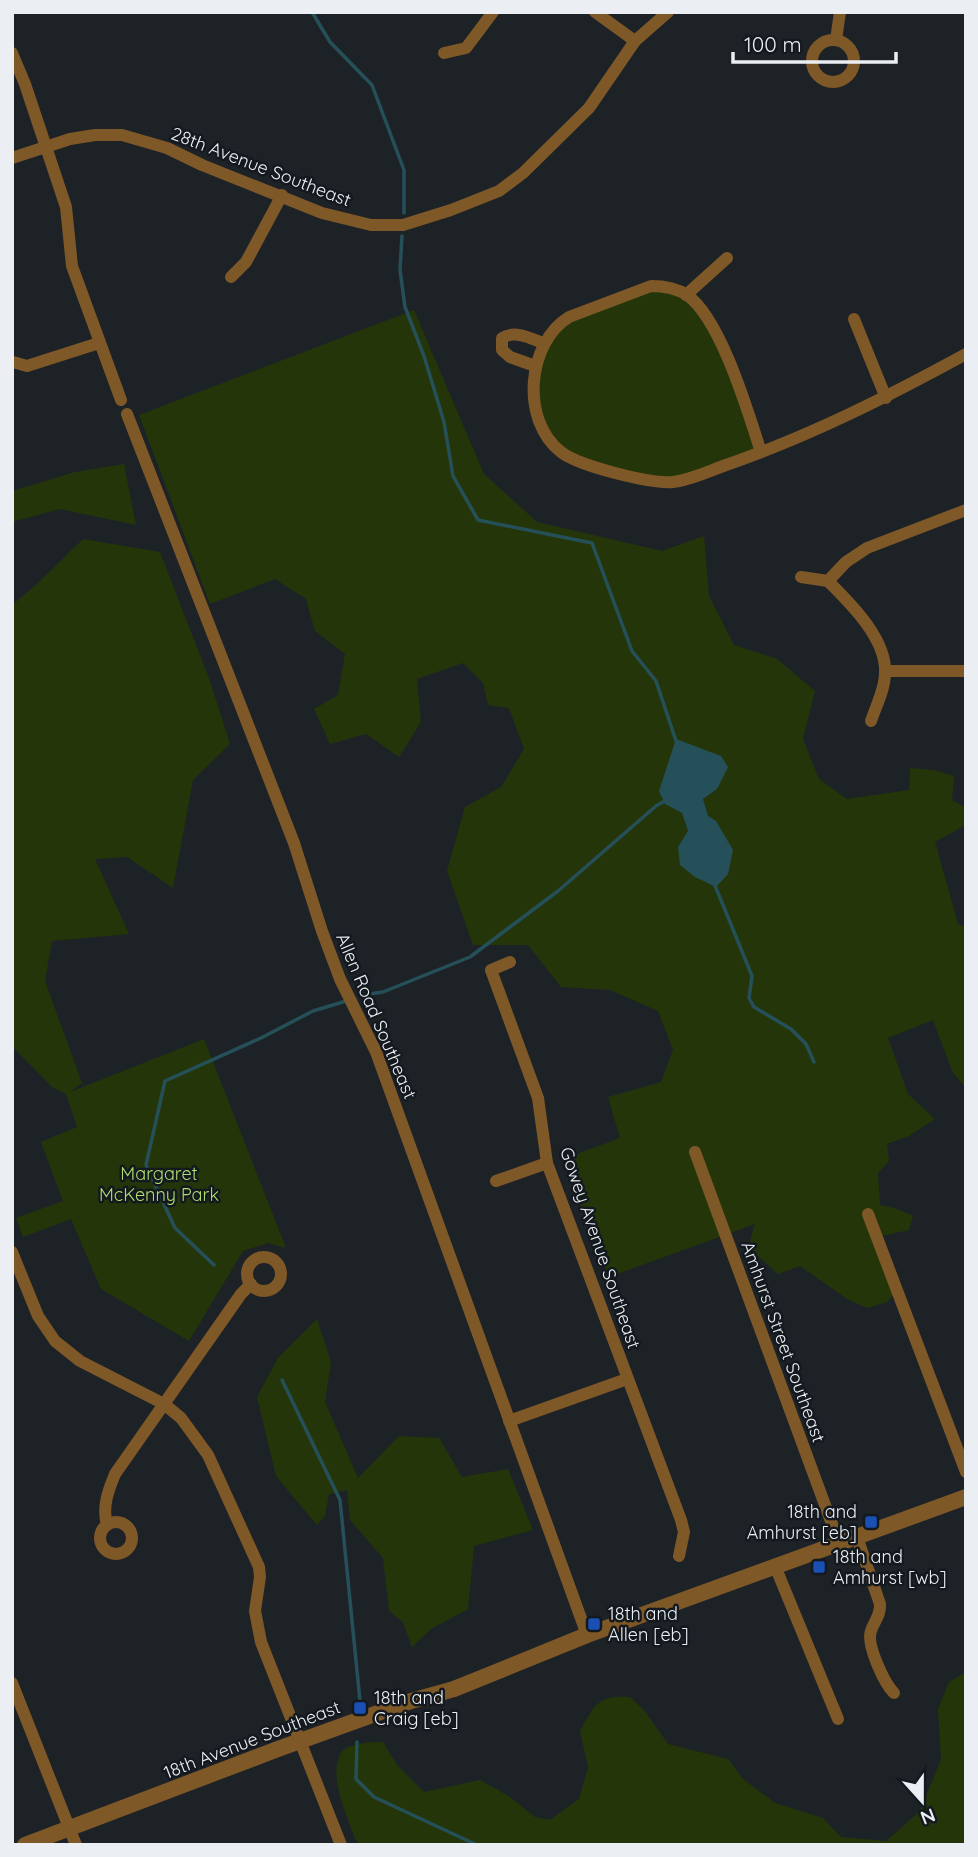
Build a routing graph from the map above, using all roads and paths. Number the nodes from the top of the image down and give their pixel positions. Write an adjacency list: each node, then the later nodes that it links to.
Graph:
1 (493, 12): 8 (street)
2 (595, 12): 6 (street)
3 (668, 12): 6 (street, 28th Avenue Southeast)
4 (840, 12): 5 (street)
5 (836, 40)
6 (635, 41): 11 (street, 28th Avenue Southeast)
7 (12, 53): 9 (street)
8 (444, 53)
9 (47, 146): 10 (street, 28th Avenue Southeast); 11 (street, 28th Avenue Southeast); 16 (street)
10 (12, 158)
11 (282, 195): 13 (street)
12 (727, 258): 14 (street)
13 (232, 277)
14 (686, 295): 17 (street); 24 (street)
15 (854, 319): 21 (street)
16 (99, 342): 19 (street); 22 (street)
17 (543, 343): 20 (street); 20 (street)
18 (966, 354): 21 (street)
19 (13, 362)
20 (535, 366): 24 (street)
21 (886, 398): 24 (street)
22 (121, 400)
23 (127, 414): 40 (street, Allen Road Southeast)
24 (761, 452)
25 (966, 510): 27 (street)
26 (802, 577): 27 (street)
27 (828, 581): 28 (street)
28 (886, 671): 29 (street); 30 (street)
29 (966, 671)
30 (871, 721)
31 (510, 962): 33 (street, Gowey Avenue Southeast)
32 (695, 1152): 45 (street, Amhurst Street Southeast)
33 (547, 1163): 34 (street); 38 (street, Gowey Avenue Southeast)
34 (496, 1181)
35 (869, 1214): 41 (street)
36 (12, 1251): 39 (street)
37 (251, 1284): 39 (street)
38 (627, 1379): 40 (street); 46 (street, Gowey Avenue Southeast)
39 (164, 1404): 43 (street); 52 (street)
40 (509, 1421): 48 (street, Allen Road Southeast)
41 (966, 1472)
42 (966, 1497): 44 (street, 18th Avenue Southeast)
43 (107, 1525)
44 (857, 1537): 45 (street, 18th Avenue Southeast); 50 (street)
45 (839, 1544): 47 (street, 18th Avenue Southeast)
46 (679, 1556)
47 (775, 1566): 48 (street, 18th Avenue Southeast); 51 (street)
48 (587, 1635): 52 (street, 18th Avenue Southeast)
49 (12, 1683): 53 (street)
50 (894, 1693)
51 (838, 1719)
52 (299, 1741): 53 (street, 18th Avenue Southeast); 56 (street)
53 (70, 1828): 54 (street, 18th Avenue Southeast); 55 (street)
54 (25, 1845)
55 (76, 1845)
56 (341, 1845)

